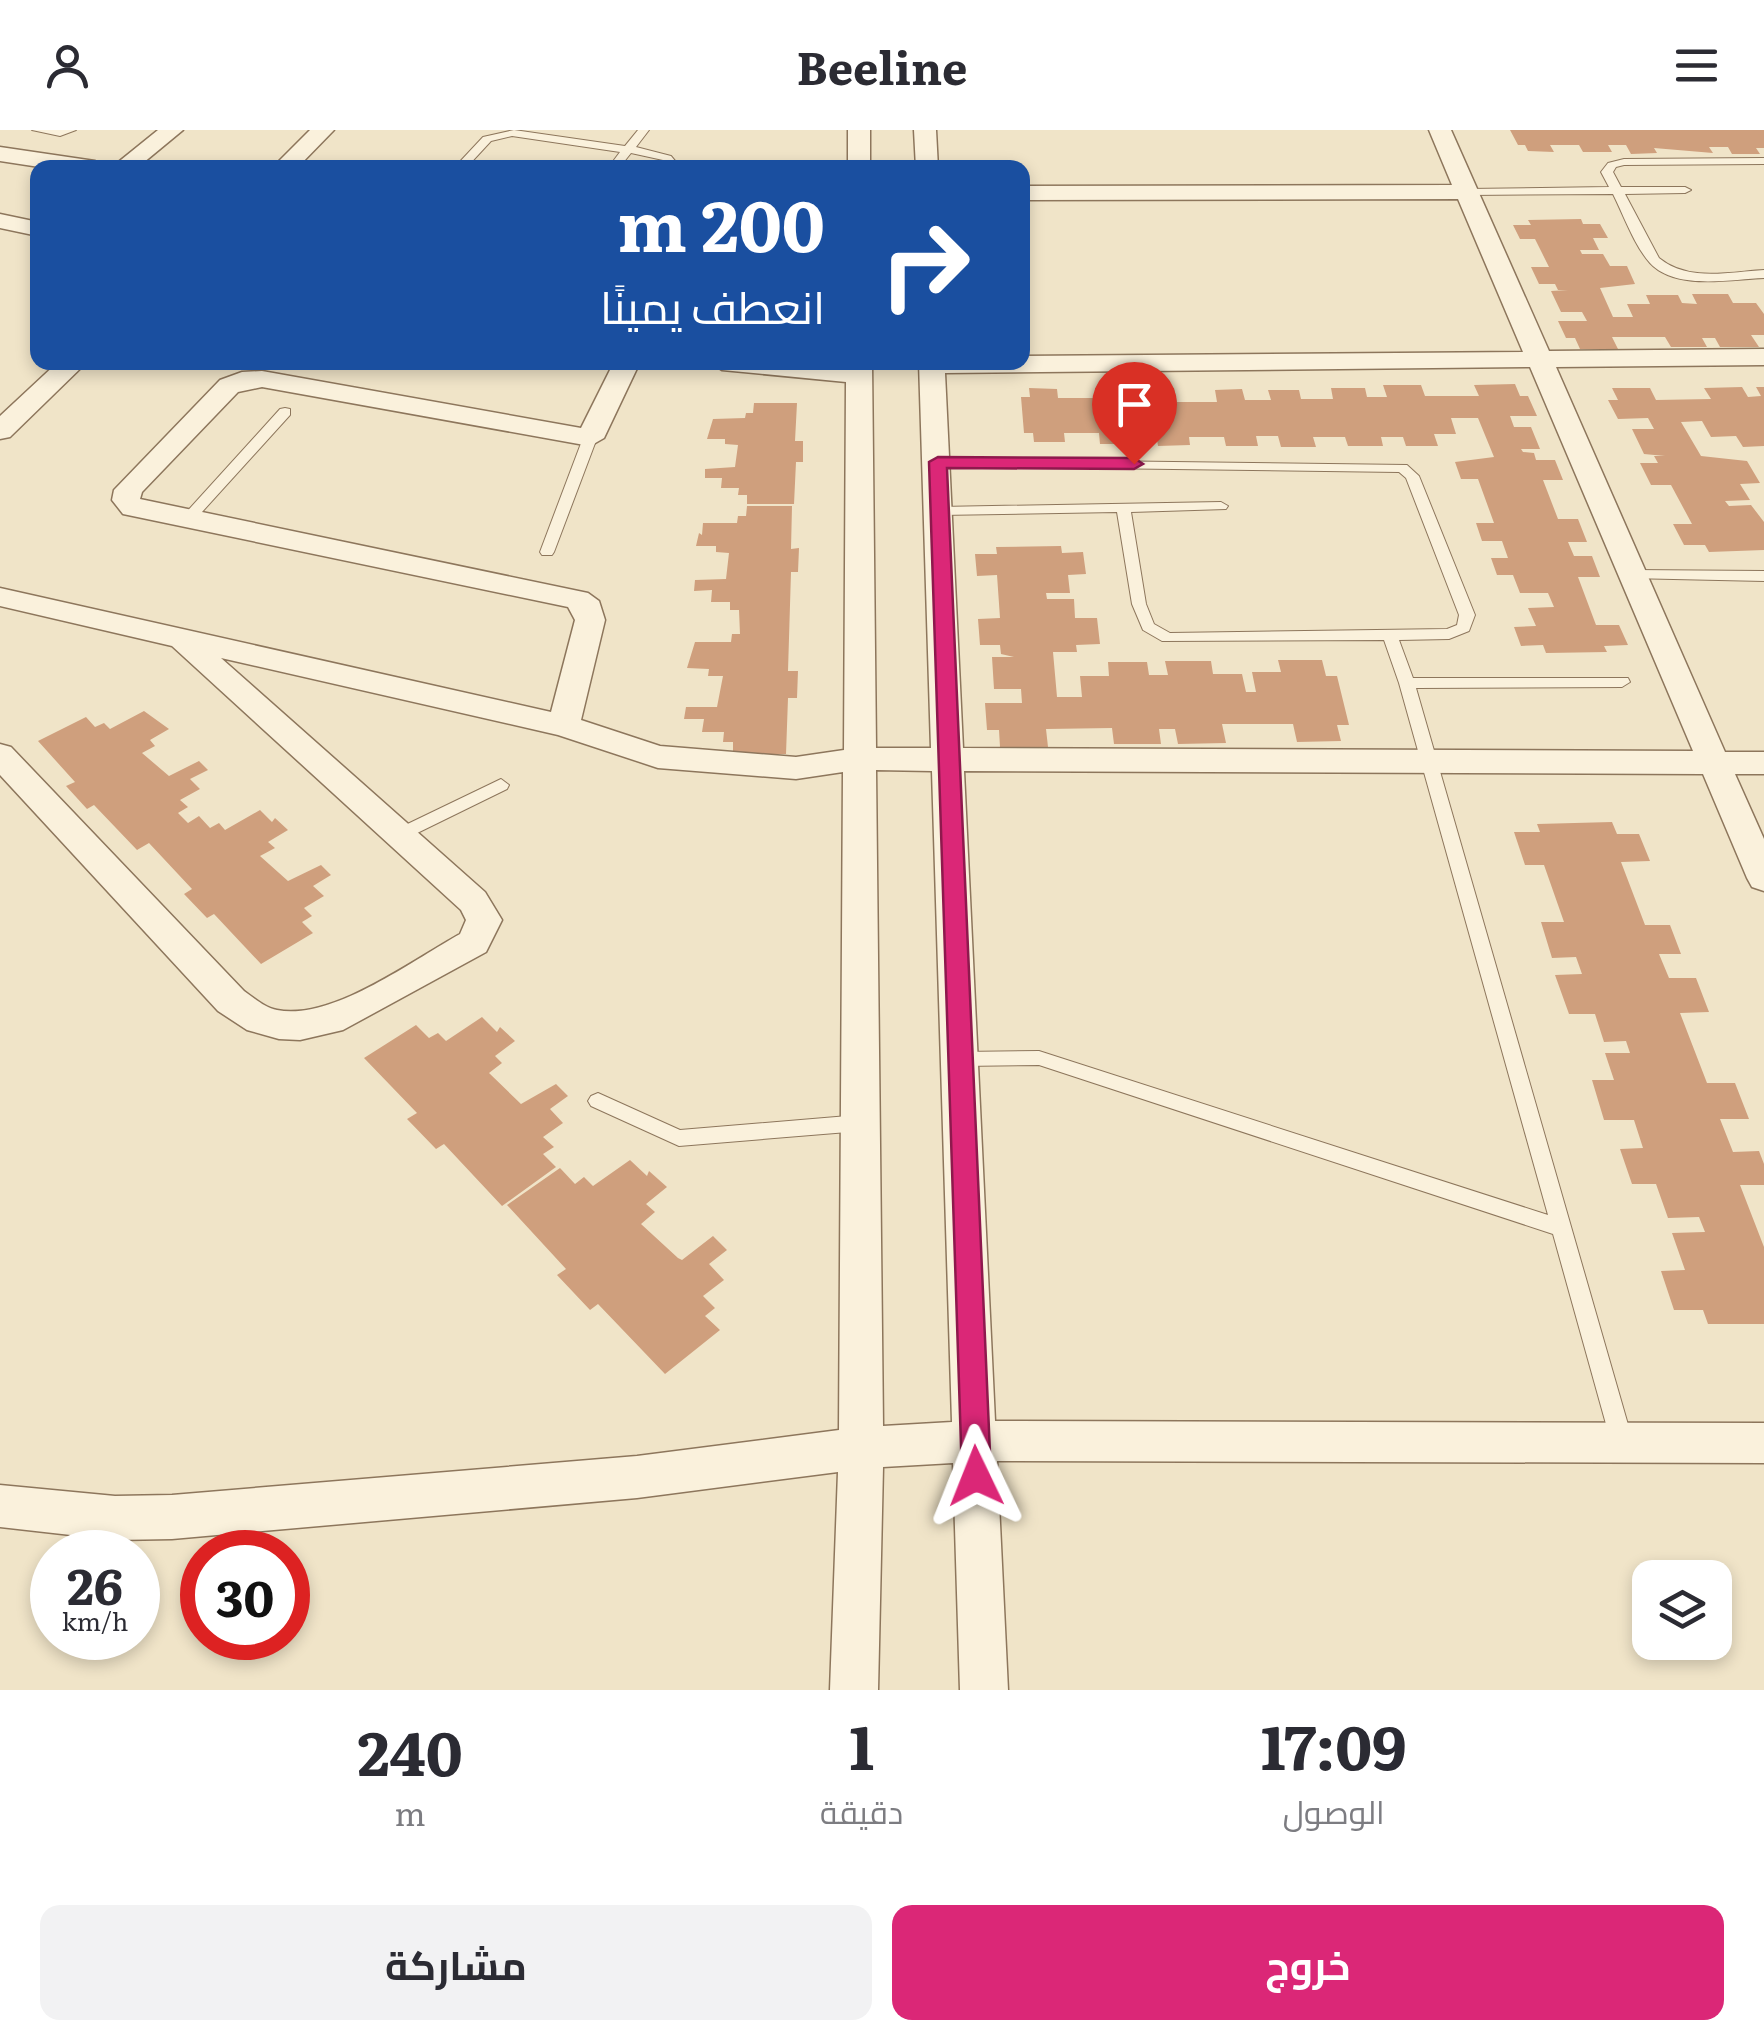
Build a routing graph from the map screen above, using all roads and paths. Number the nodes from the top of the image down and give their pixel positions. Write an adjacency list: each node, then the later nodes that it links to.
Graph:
1 (15, 130): 10 (street)
2 (36, 130): 3 (lane)
3 (71, 130)
4 (172, 130): 14 (street)
5 (323, 130): 15 (street)
6 (644, 130): 11 (lane)
7 (859, 130): 19 (street)
8 (926, 130): 20 (street)
9 (1440, 130): 24 (street)
10 (0, 141)
11 (628, 149): 16 (lane); 17 (lane); 18 (lane)
12 (0, 154): 13 (street)
13 (40, 160)
14 (133, 160)
15 (291, 160)
16 (467, 160)
17 (619, 160)
18 (670, 160)
19 (859, 160)
20 (927, 160)
21 (1764, 161): 23 (lane)
22 (1684, 190): 23 (lane)
23 (1617, 191): 24 (lane); 28 (lane)
24 (1468, 192): 25 (street); 29 (street)
25 (1030, 193)
26 (0, 221): 27 (street)
27 (30, 227)
28 (1764, 274)
29 (1539, 357): 30 (street); 31 (street); 45 (street)
30 (1764, 357)
31 (1030, 363)
32 (65, 370): 37 (street)
33 (623, 370): 38 (street)
34 (858, 370): 54 (street)
35 (932, 370): 39 (street)
36 (285, 412): 43 (lane)
37 (0, 431)
38 (590, 438): 43 (street); 44 (lane)
39 (938, 462): 42 (street); 48 (lane)
40 (1221, 506): 41 (lane)
41 (1123, 507): 42 (lane); 48 (lane)
42 (940, 510): 55 (street)
43 (188, 520): 52 (street)
44 (547, 552)
45 (1633, 575): 46 (lane); 57 (street)
46 (1764, 576)
47 (0, 596): 49 (street)
48 (1390, 635): 51 (lane)
49 (182, 638): 52 (street); 60 (street)
50 (1622, 682): 51 (lane)
51 (1407, 683): 56 (lane)
52 (564, 726): 54 (street)
53 (0, 755): 60 (street)
54 (858, 759): 55 (street); 64 (street)
55 (949, 759): 56 (street); 62 (street)
56 (1429, 761): 57 (street); 65 (lane)
57 (1714, 762): 58 (street); 61 (street)
58 (1764, 762)
59 (501, 785): 60 (lane)
60 (399, 835)
61 (1764, 878)
62 (960, 1059): 65 (lane); 66 (street)
63 (598, 1102): 64 (lane)
64 (860, 1123): 69 (street)
65 (1562, 1228): 67 (lane)
66 (975, 1441): 67 (street); 69 (street); 72 (street)
67 (1622, 1443): 68 (street)
68 (1764, 1443)
69 (861, 1448): 70 (street); 71 (street)
70 (0, 1506)
71 (854, 1690)
72 (984, 1690)

